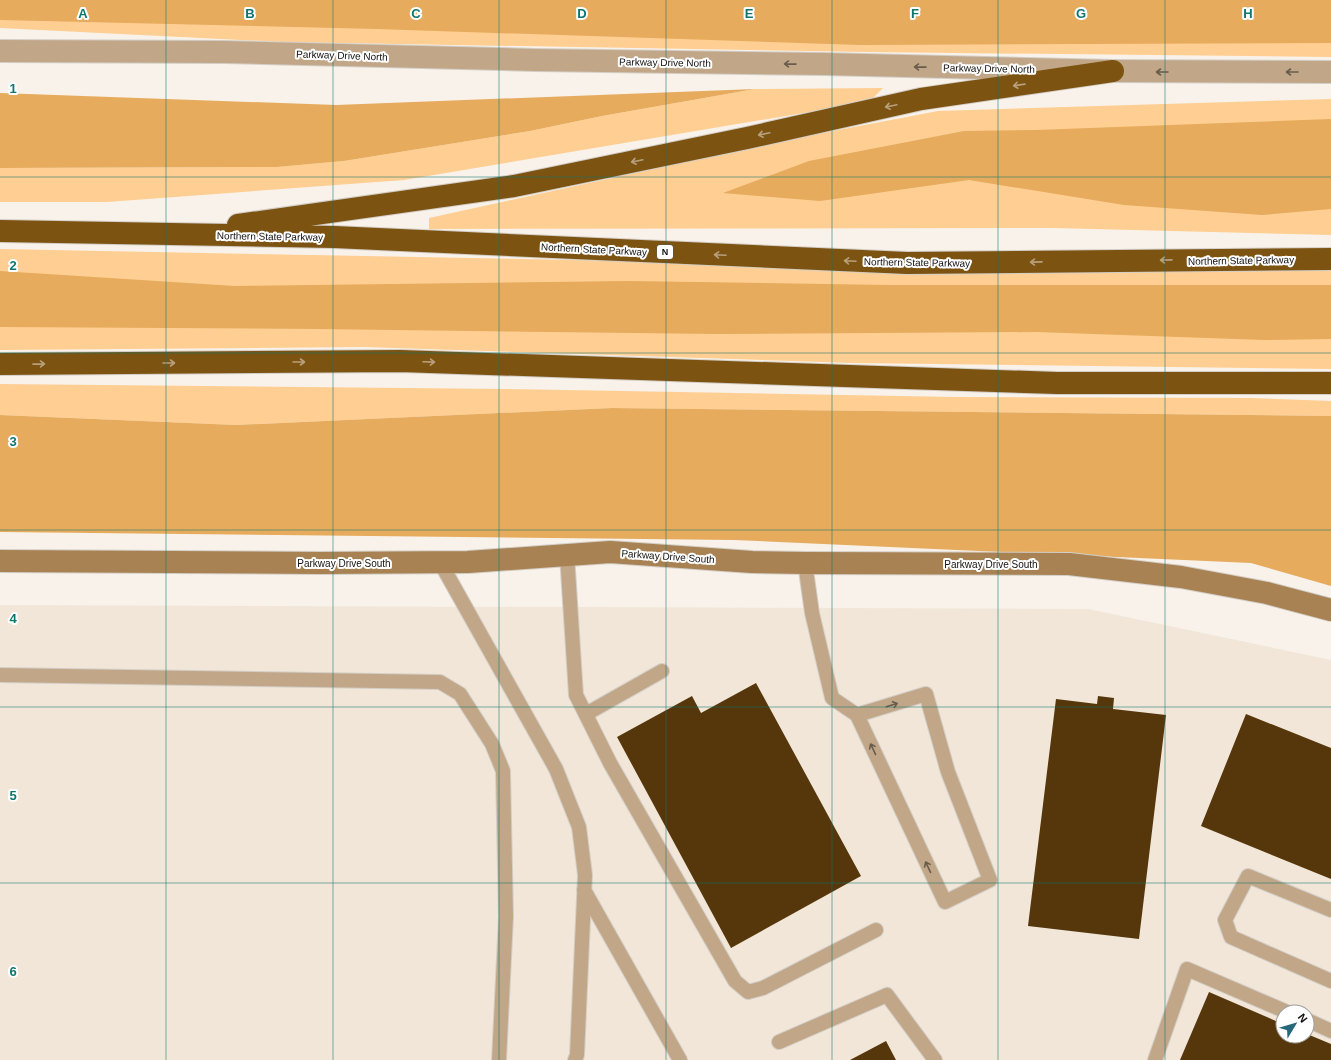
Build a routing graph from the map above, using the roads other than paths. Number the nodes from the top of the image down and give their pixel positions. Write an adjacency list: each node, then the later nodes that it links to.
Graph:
1 (0, 51): 2 (street, Parkway Drive North, one-way to 1)
2 (1113, 71): 3 (street, Parkway Drive North, one-way to 2); 5 (highway, one-way to 5)
3 (1331, 72)
4 (0, 231): 5 (highway, Northern State Parkway / N)
5 (174, 234): 6 (highway, Northern State Parkway / N, one-way to 5)
6 (1331, 259)
7 (0, 364): 8 (highway, one-way to 8)
8 (1331, 383)
9 (567, 555): 11 (street, Parkway Drive South); 12 (street, Parkway Drive South); 16 (lane)
10 (0, 561): 11 (street, Parkway Drive South)
11 (440, 562): 18 (lane)
12 (805, 563): 13 (street, Parkway Drive South); 17 (lane)
13 (1331, 610)
14 (662, 671): 16 (lane)
15 (0, 674): 26 (lane)
16 (586, 714): 20 (lane)
17 (857, 715): 17 (lane, one-way to 17)
18 (584, 890): 27 (lane); 28 (lane)
19 (1331, 910): 21 (lane)
20 (876, 930)
21 (1331, 981)
22 (1275, 1007): 30 (lane)
23 (1315, 1024): 24 (lane)
24 (1331, 1031)
25 (779, 1042): 29 (lane)
26 (499, 1060)
27 (575, 1060)
28 (680, 1060)
29 (935, 1060)
30 (1155, 1060)

